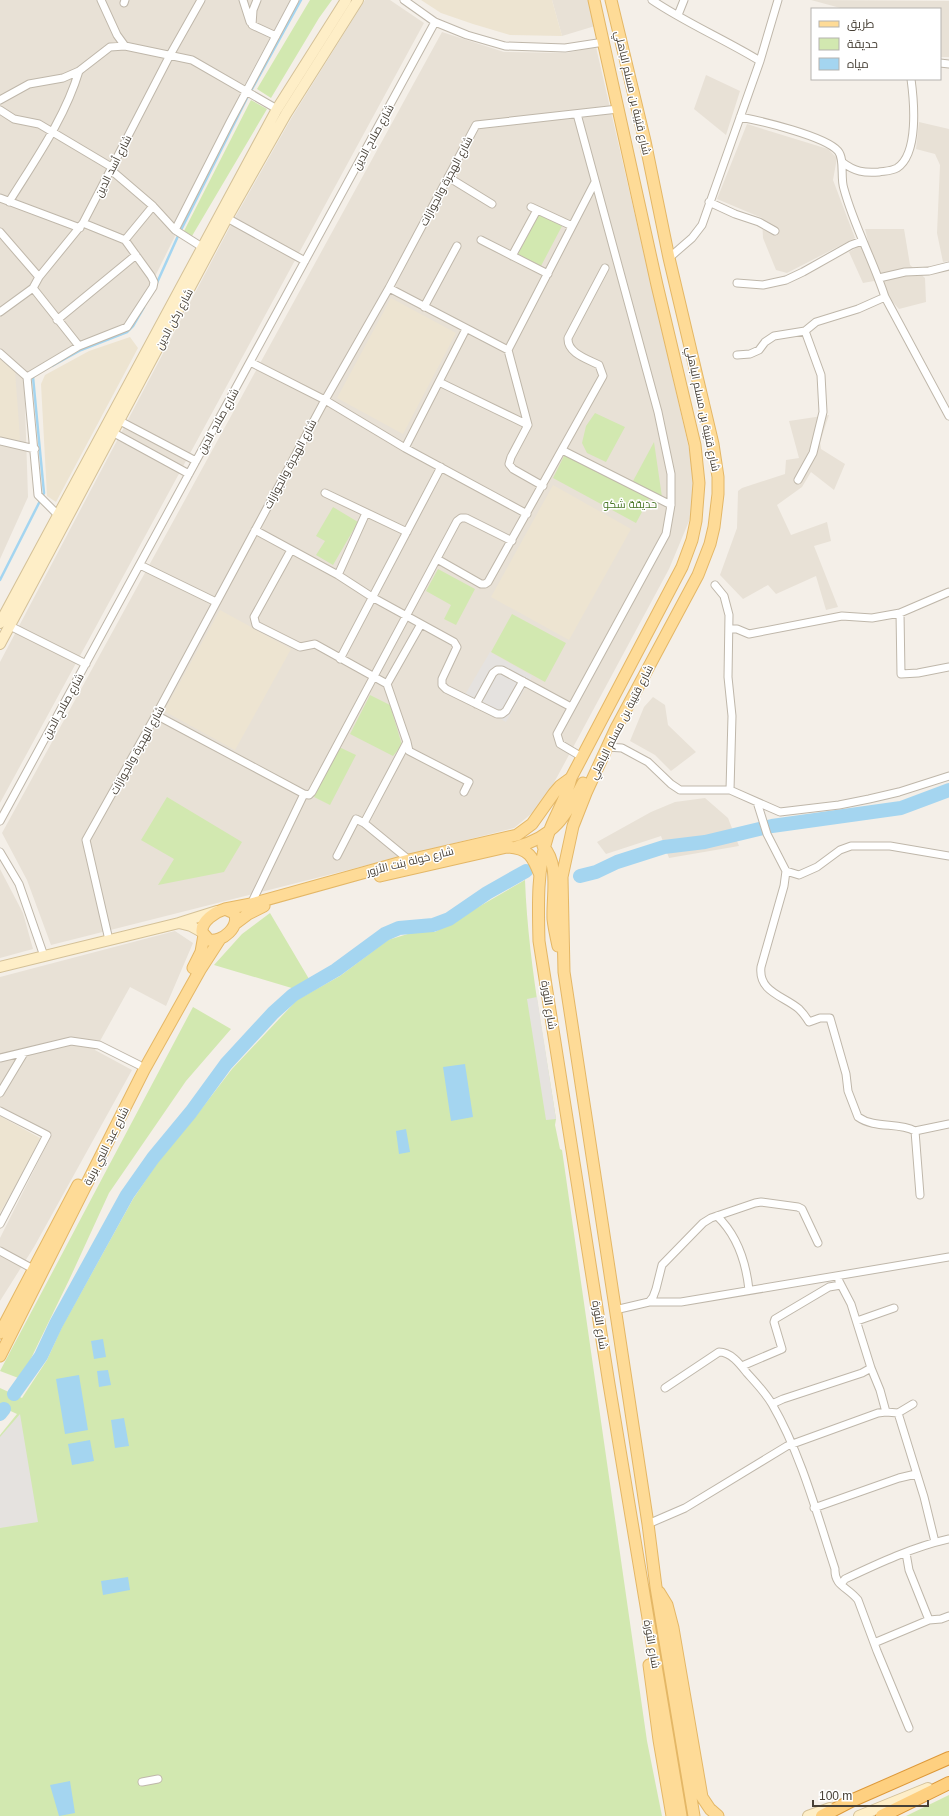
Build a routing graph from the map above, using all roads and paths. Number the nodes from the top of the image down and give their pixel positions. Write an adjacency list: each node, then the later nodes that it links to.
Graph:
1 (100, 0): 19 (street)
2 (201, 0): 20 (street, شارع أسد الدين)
3 (243, 0): 16 (street)
4 (257, 0): 16 (street)
5 (295, 0): 17 (street)
6 (346, 0): 26 (main road, شارع ركن الدين)
7 (358, 0): 41 (main road, شارع ركن الدين)
8 (404, 0): 15 (street)
9 (594, 0): 18 (main road, شارع قتيبة بن مسلم الباهلي)
10 (611, 0): 54 (main road, شارع قتيبة بن مسلم الباهلي)
11 (652, 0): 14 (street)
12 (684, 0): 14 (street)
13 (778, 0): 21 (street)
14 (678, 16): 21 (street)
15 (435, 22): 18 (street); 55 (street, شارع صلاح الدين)
16 (252, 25): 17 (street)
17 (276, 36): 24 (street)
18 (604, 42): 27 (main road, شارع قتيبة بن مسلم الباهلي)
19 (125, 46): 20 (street); 22 (street)
20 (170, 55): 24 (street); 33 (street, شارع أسد الدين)
21 (760, 61): 30 (street)
22 (79, 71): 25 (street); 31 (street)
23 (911, 80): 32 (street)
24 (249, 93): 26 (street); 45 (street)
25 (0, 100)
26 (277, 109): 51 (main road, شارع ركن الدين)
27 (618, 109): 29 (street, شارع الهجرة والجوازات); 125 (main road, شارع قتيبة بن مسلم الباهلي)
28 (0, 110): 31 (street)
29 (577, 114): 34 (street, شارع الهجرة والجوازات); 35 (street)
30 (740, 116): 32 (street); 38 (street)
31 (52, 131): 33 (street); 37 (street)
32 (842, 162): 49 (street)
33 (112, 169): 40 (street); 42 (street, شارع أسد الدين)
34 (448, 177): 39 (street); 63 (street, شارع الهجرة والجوازات)
35 (595, 182): 43 (street); 92 (street)
36 (0, 198): 37 (street)
37 (9, 202): 42 (street)
38 (709, 202): 46 (street); 54 (street)
39 (492, 204)
40 (153, 206): 45 (street); 47 (street)
41 (228, 218): 55 (street); 79 (main road, شارع ركن الدين)
42 (82, 226): 47 (street); 59 (street, شارع أسد الدين)
43 (572, 226): 53 (street); 58 (street)
44 (0, 232): 59 (street)
45 (178, 232): 51 (street)
46 (775, 232)
47 (125, 240): 52 (street)
48 (481, 240): 53 (street)
49 (862, 241): 60 (street); 61 (street)
50 (457, 246): 65 (street)
51 (202, 247): 95 (main road, شارع ركن الدين)
52 (136, 255): 67 (street); 70 (street)
53 (512, 256): 58 (street)
54 (669, 258): 119 (main road, شارع قتيبة بن مسلم الباهلي)
55 (305, 261): 74 (street, شارع صلاح الدين)
56 (949, 266): 60 (street)
57 (605, 268): 85 (street)
58 (548, 274): 71 (street)
59 (39, 277): 62 (street, شارع أسد الدين)
60 (879, 278): 64 (street)
61 (737, 283)
62 (33, 288): 66 (street, شارع أسد الدين); 67 (street)
63 (389, 288): 65 (street); 77 (street, شارع الهجرة والجوازات)
64 (885, 297): 69 (street); 78 (street)
65 (424, 307): 68 (street)
66 (0, 312)
67 (57, 320): 70 (street)
68 (466, 329): 71 (street); 76 (street)
69 (805, 331): 73 (street); 89 (street)
70 (79, 346): 75 (street)
71 (508, 350): 80 (street)
72 (0, 353): 75 (street)
73 (737, 355)
74 (250, 362): 77 (street); 86 (street, شارع صلاح الدين)
75 (27, 377): 84 (street)
76 (439, 382): 80 (street); 83 (street)
77 (325, 400): 83 (street); 96 (street, شارع الهجرة والجوازات)
78 (949, 416)
79 (120, 421): 81 (main road, شارع ركن الدين); 86 (street)
80 (528, 425): 90 (street)
81 (114, 433): 88 (street); 109 (main road, شارع ركن الدين)
82 (0, 441): 84 (street)
83 (405, 448): 87 (street)
84 (35, 449): 95 (street)
85 (562, 450): 90 (street); 92 (street)
86 (196, 461): 88 (street, شارع صلاح الدين)
87 (441, 468): 94 (street); 97 (street)
88 (189, 474): 101 (street, شارع صلاح الدين)
89 (798, 480)
90 (543, 486): 94 (street)
91 (325, 493): 93 (street)
92 (671, 505): 121 (street)
93 (366, 513): 97 (street); 102 (street)
94 (527, 514): 98 (street)
95 (58, 515): 109 (main road, شارع ركن الدين)
96 (255, 530): 99 (street); 106 (street, شارع الهجرة والجوازات)
97 (407, 532): 105 (street)
98 (512, 541): 100 (street); 100 (street)
99 (291, 550): 102 (street); 113 (street)
100 (437, 559): 108 (street)
101 (140, 565): 106 (street); 114 (street, شارع صلاح الدين)
102 (338, 575): 105 (street)
103 (715, 584): 111 (street)
104 (949, 592): 107 (street)
105 (372, 597): 108 (street); 113 (street)
106 (216, 602): 122 (street, شارع الهجرة والجوازات)
107 (900, 613): 111 (street); 115 (street)
108 (407, 616): 110 (street); 116 (street)
109 (5, 624): 112 (main road, شارع ركن الدين); 114 (street)
110 (421, 624): 118 (street); 120 (street)
111 (730, 629): 128 (street)
112 (0, 644)
113 (340, 659): 116 (street)
114 (86, 664): 132 (street, شارع صلاح الدين)
115 (949, 667)
116 (374, 677): 118 (street); 130 (street)
117 (523, 681): 120 (street); 120 (street); 121 (street)
118 (387, 684): 123 (street)
119 (629, 703): 124 (main road, شارع قتيبة بن مسلم الباهلي); 134 (main road, شارع خولة بنت الأزور)
120 (476, 704)
121 (571, 707): 125 (street)
122 (156, 715): 130 (street); 151 (street, شارع الهجرة والجوازات)
123 (407, 742): 129 (street); 133 (street)
124 (607, 747): 128 (street); 136 (main road, شارع قتيبة بن مسلم الباهلي)
125 (582, 757): 127 (main road, شارع قتيبة بن مسلم الباهلي)
126 (949, 776): 131 (street)
127 (571, 778): 134 (main road, شارع قتيبة بن مسلم الباهلي); 135 (main road, شارع خولة بنت الأزور)
128 (730, 790): 131 (street)
129 (464, 792)
130 (304, 794): 145 (street)
131 (756, 802): 143 (street)
132 (0, 821)
133 (364, 823): 140 (street); 142 (street)
134 (549, 832): 137 (main road, شارع خولة بنت الأزور)
135 (517, 835): 137 (main road); 142 (main road, شارع خولة بنت الأزور)
136 (568, 842): 154 (main road, شارع الثورة)
137 (540, 844): 138 (main road, شارع خولة بنت الأزور); 144 (main road, شارع الثورة); 154 (main road)
138 (516, 847): 144 (main road); 148 (main road, شارع خولة بنت الأزور)
139 (0, 852): 152 (street)
140 (337, 856)
141 (949, 856): 143 (street)
142 (409, 860): 145 (main road, شارع خولة بنت الأزور)
143 (786, 871): 161 (street)
144 (541, 877): 192 (main road, شارع الثورة)
145 (250, 904): 146 (main road, شارع خولة بنت الأزور)
146 (223, 910): 147 (main road); 148 (main road); 149 (main road)
147 (179, 923): 149 (main road); 151 (main road)
148 (236, 924): 150 (main road)
149 (203, 934): 150 (main road); 157 (main road, شارع عبد النبي برنية)
150 (220, 939): 177 (main road, شارع عبد النبي برنية)
151 (109, 940): 152 (main road)
152 (44, 956): 153 (main road)
153 (0, 967)
154 (564, 972): 174 (main road, شارع الثورة)
155 (24, 1052): 156 (street); 157 (street); 158 (street)
156 (0, 1058)
157 (139, 1065): 168 (main road, شارع عبد النبي برنية)
158 (0, 1093)
159 (0, 1111): 164 (street)
160 (949, 1124): 161 (street)
161 (915, 1131): 162 (street)
162 (920, 1195)
163 (717, 1216): 165 (street); 171 (street); 172 (street)
164 (0, 1224)
165 (818, 1243)
166 (0, 1251): 168 (street)
167 (949, 1257): 169 (street)
168 (35, 1270): 176 (main road, شارع عبد النبي برنية)
169 (838, 1276): 170 (street); 171 (street)
170 (841, 1285): 175 (street); 178 (street)
171 (749, 1290): 172 (street)
172 (648, 1302): 174 (street)
173 (894, 1308): 175 (street)
174 (615, 1310): 188 (main road, شارع الثورة)
175 (857, 1321): 179 (street)
176 (0, 1333)
177 (0, 1356)
178 (742, 1366): 180 (street); 181 (street)
179 (871, 1368): 181 (street); 183 (street)
180 (665, 1388)
181 (772, 1404): 185 (street)
182 (913, 1404): 184 (street)
183 (886, 1412): 184 (street); 185 (street)
184 (898, 1413): 186 (street)
185 (793, 1444): 187 (street); 188 (street)
186 (916, 1474): 187 (street); 190 (street)
187 (814, 1508): 193 (street)
188 (648, 1524): 194 (main road, شارع الثورة)
189 (949, 1539): 190 (street)
190 (935, 1542): 191 (street)
191 (906, 1553): 193 (street); 196 (street)
192 (642, 1583): 205 (main road); 206 (main road, شارع الثورة)
193 (841, 1584): 197 (street)
194 (656, 1587): 203 (main road); 207 (main road, شارع الثورة)
195 (949, 1616): 196 (street)
196 (930, 1620): 197 (street)
197 (874, 1643): 198 (street)
198 (909, 1728)
199 (949, 1758): 204 (highway)
200 (158, 1779): 201 (street)
201 (142, 1782)
202 (949, 1783): 212 (main road); 213 (highway)
203 (702, 1797): 208 (main road); 209 (main road)
204 (850, 1801): 210 (main road); 211 (highway)
205 (672, 1816)
206 (682, 1816)
207 (694, 1816)
208 (705, 1816)
209 (718, 1816)
210 (808, 1816)
211 (822, 1816)
212 (859, 1816)
213 (882, 1816)

